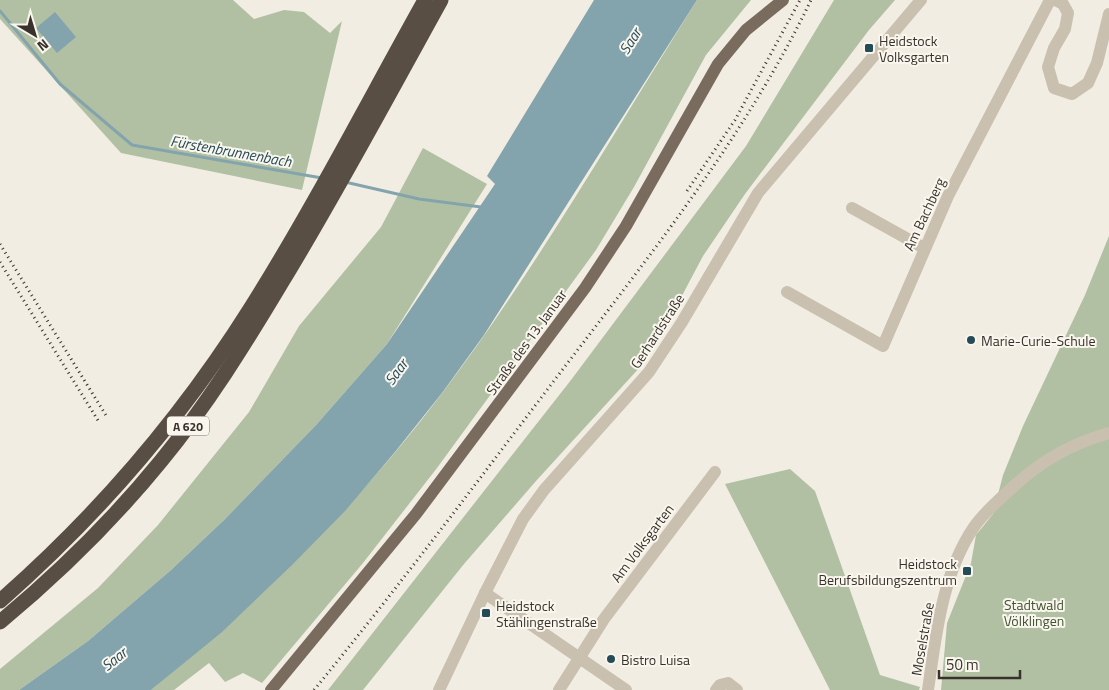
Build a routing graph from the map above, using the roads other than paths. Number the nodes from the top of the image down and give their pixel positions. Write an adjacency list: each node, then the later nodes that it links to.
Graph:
1 (425, 0): 8 (highway, A 620)
2 (441, 0): 8 (highway, A 620)
3 (784, 0): 20 (main road, Straße des 13. Januar)
4 (921, 0): 15 (street, Gerhardstraße)
5 (1050, 0): 11 (street, Am Bachberg)
6 (1055, 0): 7 (street)
7 (1109, 14)
8 (339, 168): 9 (highway, A 620)
9 (326, 193): 16 (highway, A 620); 17 (highway, A 620)
10 (852, 208): 11 (street)
11 (924, 248): 12 (street, Am Bachberg)
12 (787, 292)
13 (1109, 433): 25 (street, Moselstraße)
14 (715, 472): 18 (street, Am Volksgarten)
15 (485, 593): 18 (street); 21 (street, Gerhardstraße)
16 (0, 601)
17 (0, 622)
18 (578, 658): 22 (street, Am Volksgarten); 23 (street)
19 (718, 688): 24 (street)
20 (271, 690)
21 (439, 690)
22 (559, 690)
23 (626, 690)
24 (737, 690)
25 (928, 690)

